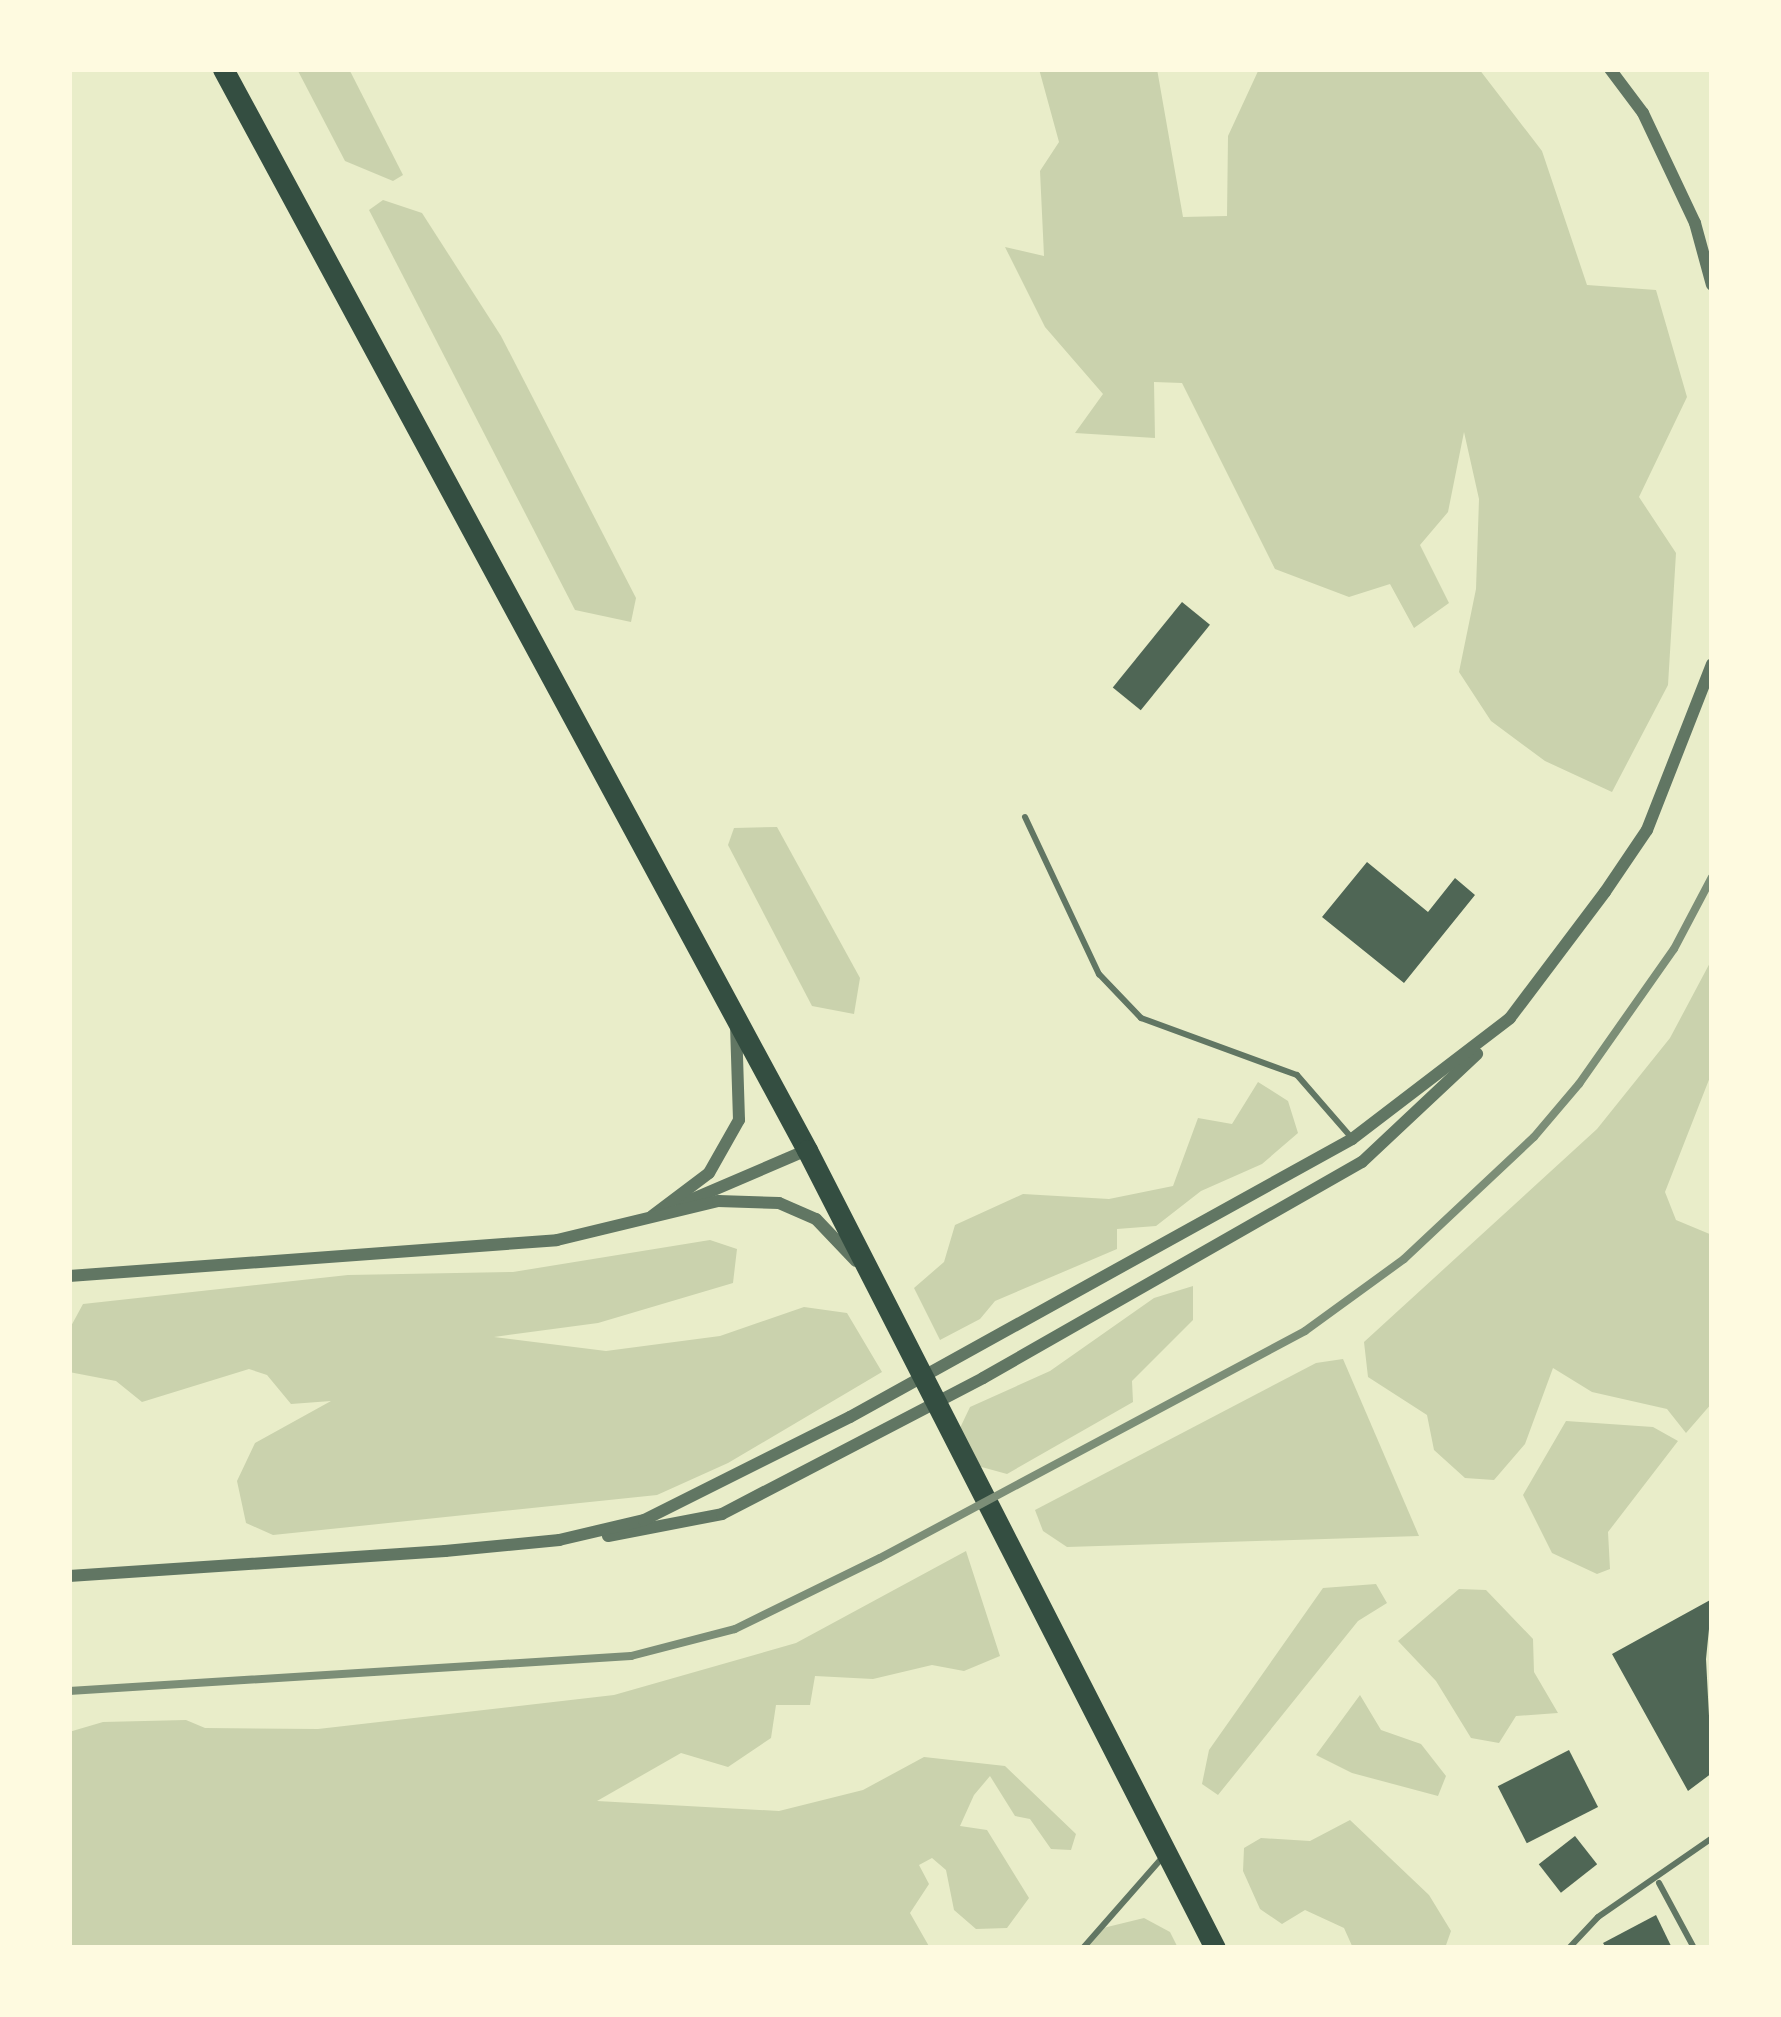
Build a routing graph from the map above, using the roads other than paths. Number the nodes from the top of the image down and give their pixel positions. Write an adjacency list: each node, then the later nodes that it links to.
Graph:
1 (223, 69): 7 (highway)
2 (1610, 69): 3 (street)
3 (1712, 284)
4 (1712, 664): 6 (street)
5 (1025, 817): 8 (lane)
6 (1510, 1018): 8 (street); 13 (street)
7 (736, 1019): 9 (highway); 10 (street)
8 (1352, 1139): 13 (street)
9 (807, 1150): 10 (street); 11 (highway)
10 (646, 1220): 11 (street); 12 (street)
11 (865, 1271): 16 (highway)
12 (69, 1276)
13 (559, 1540): 14 (street)
14 (69, 1576)
15 (1712, 1838): 17 (lane)
16 (1164, 1855): 18 (lane); 19 (highway)
17 (1658, 1882): 20 (lane); 21 (lane)
18 (1083, 1948)
19 (1215, 1948)
20 (1569, 1948)
21 (1694, 1948)

